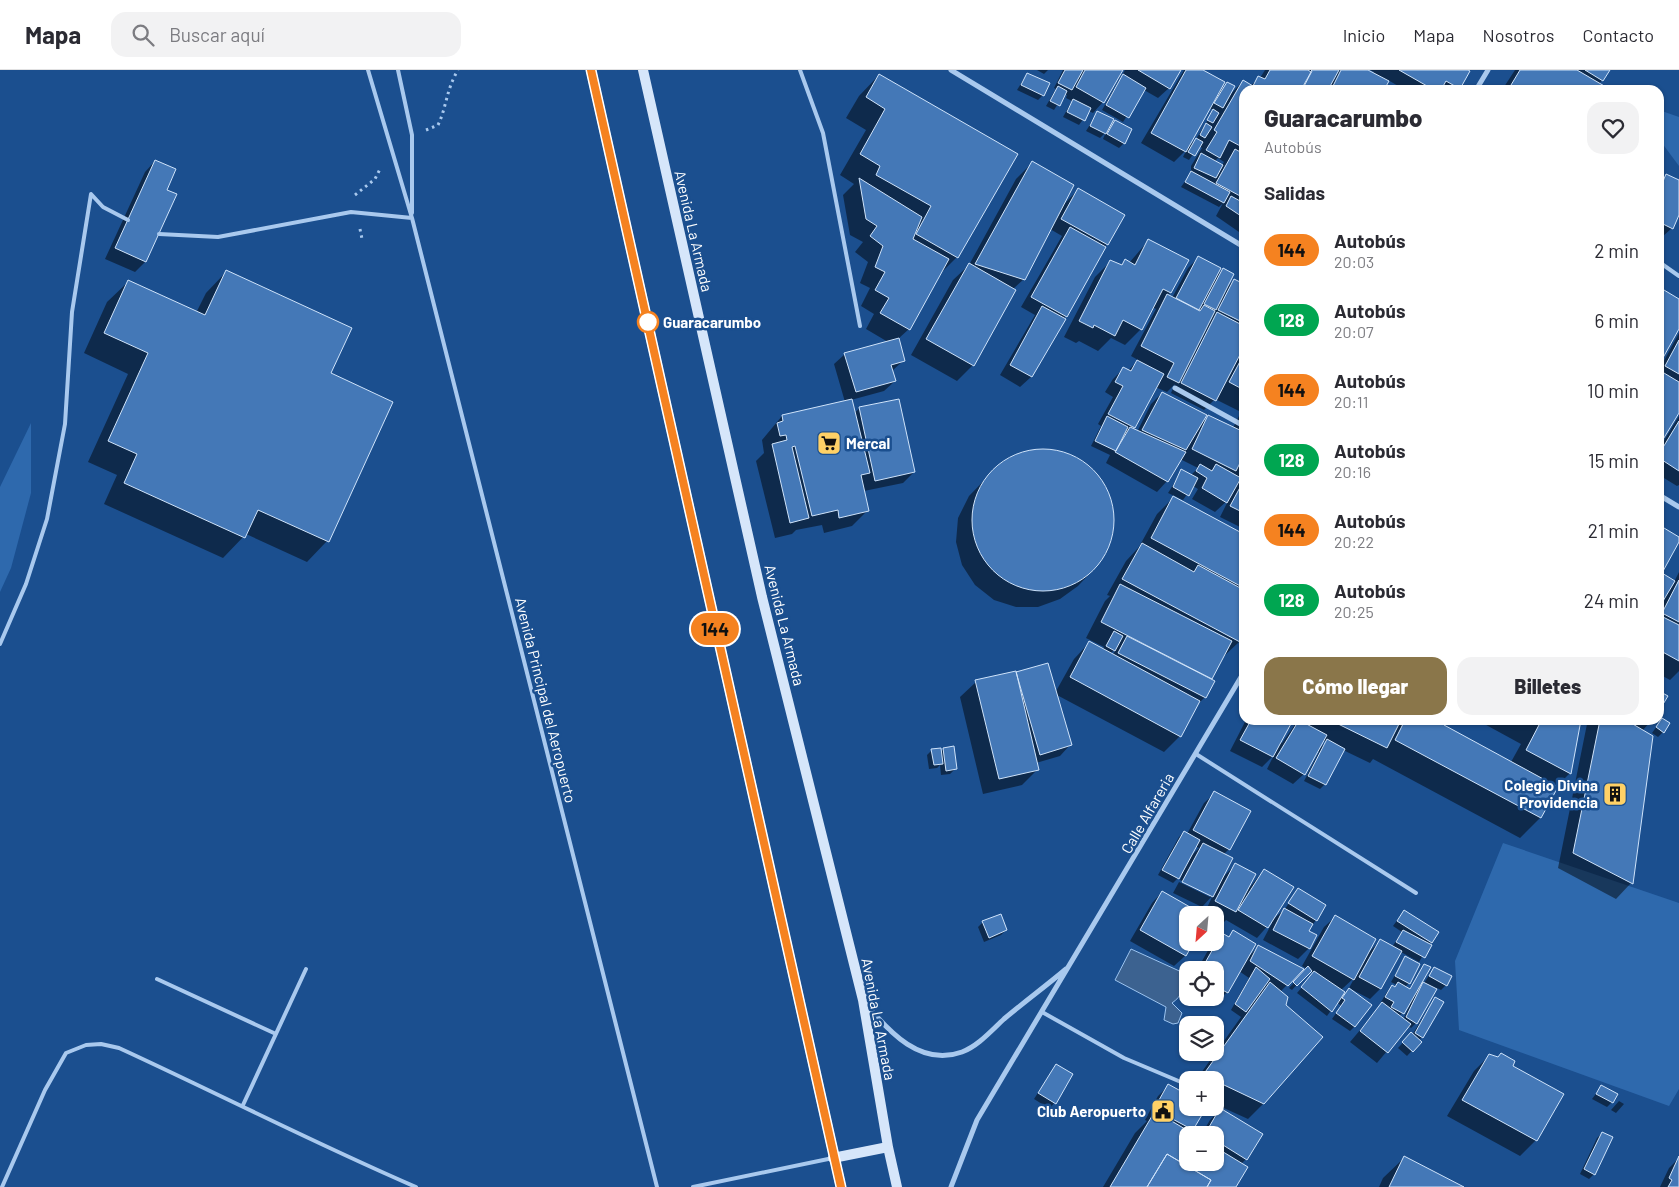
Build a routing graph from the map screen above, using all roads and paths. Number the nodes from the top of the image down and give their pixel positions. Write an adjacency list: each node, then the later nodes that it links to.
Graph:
1 (368, 70): 9 (lane, Avenida Principal del Aeropuerto)
2 (398, 70): 9 (lane, Avenida Principal del Aeropuerto)
3 (591, 70): 33 (main road)
4 (643, 70): 27 (main road, Avenida La Armada)
5 (800, 70): 15 (lane)
6 (951, 70): 12 (street)
7 (1488, 70): 8 (street)
8 (1479, 85)
9 (412, 218): 11 (lane); 36 (lane, Avenida Principal del Aeropuerto)
10 (128, 220): 20 (lane)
11 (159, 234)
12 (1239, 244)
13 (1664, 266): 14 (lane)
14 (1679, 276)
15 (860, 326)
16 (1175, 388): 17 (street)
17 (1239, 423)
18 (1664, 498): 19 (street)
19 (1679, 507)
20 (0, 644)
21 (1239, 681): 22 (street, Calle Alfareria)
22 (1196, 754): 23 (lane); 24 (street, Calle Alfareria)
23 (1416, 893)
24 (1071, 965): 27 (street, Calle Alfareria); 28 (street, Calle Alfareria)
25 (306, 969): 29 (lane)
26 (157, 979): 29 (lane)
27 (863, 1000): 32 (main road, Avenida La Armada)
28 (1042, 1012): 30 (lane); 40 (street, Calle Alfareria)
29 (276, 1034): 31 (lane)
30 (1179, 1082)
31 (243, 1105): 34 (lane); 35 (lane)
32 (888, 1147): 33 (main road); 39 (main road, Avenida La Armada)
33 (833, 1158): 37 (lane); 38 (main road)
34 (2, 1187)
35 (416, 1187)
36 (657, 1187)
37 (693, 1187)
38 (841, 1187)
39 (897, 1187)
40 (951, 1187)

